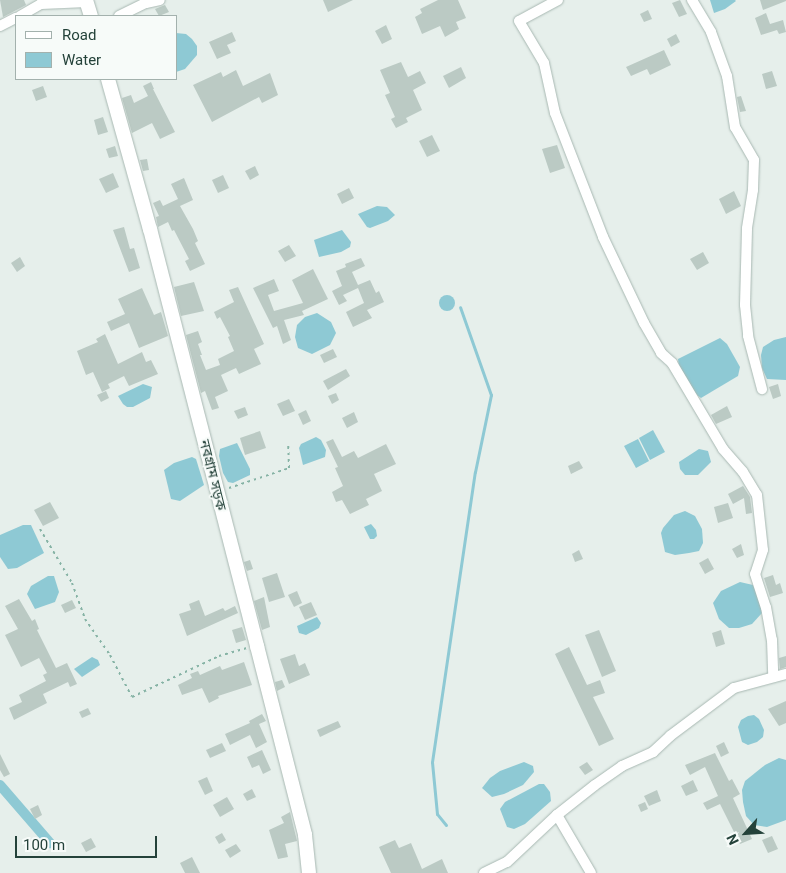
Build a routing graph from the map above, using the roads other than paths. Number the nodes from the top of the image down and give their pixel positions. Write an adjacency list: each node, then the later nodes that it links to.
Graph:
1 (160, 0): 7 (street)
2 (558, 0): 13 (street)
3 (692, 0): 11 (street)
4 (86, 1): 5 (street); 6 (main road)
5 (22, 15)
6 (91, 15)
7 (121, 15)
8 (15, 18): 9 (street)
9 (0, 26)
10 (108, 80): 15 (main road, নবগ্রাম সড়ক)
11 (762, 389)
12 (786, 674): 13 (street)
13 (773, 677): 14 (street)
14 (557, 815): 16 (street); 17 (street)
15 (310, 873)
16 (484, 873)
17 (591, 873)

